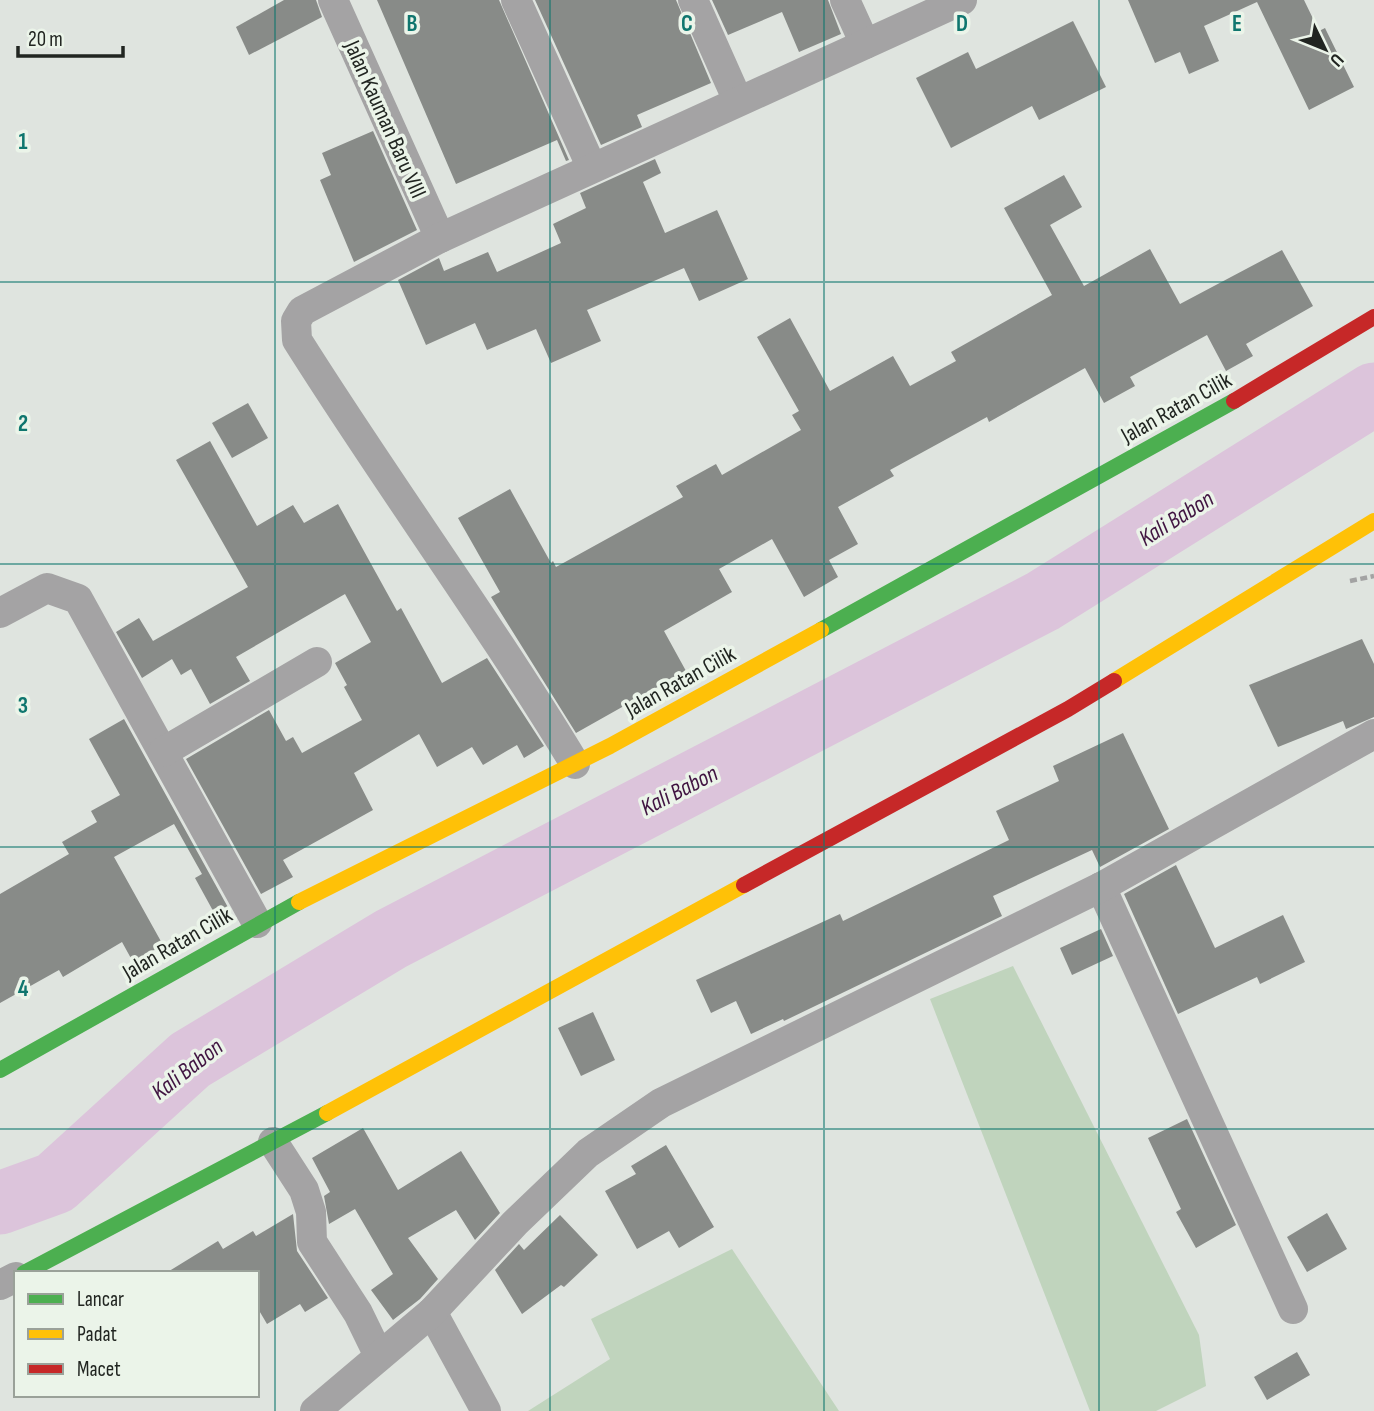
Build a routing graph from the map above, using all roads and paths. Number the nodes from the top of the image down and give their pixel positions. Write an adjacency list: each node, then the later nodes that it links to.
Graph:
1 (333, 0): 9 (street, Jalan Kauman Baru VIII)
2 (516, 0): 8 (street)
3 (693, 0): 7 (street)
4 (845, 0): 6 (street)
5 (962, 0): 6 (street)
6 (865, 44): 7 (street)
7 (738, 102): 8 (street)
8 (592, 168): 9 (street)
9 (440, 238): 16 (street)
10 (1374, 317): 16 (street, Jalan Ratan Cilik)
11 (1374, 521): 20 (street)
12 (0, 613): 15 (street)
13 (317, 662): 15 (street)
14 (1374, 734): 17 (street)
15 (163, 752): 18 (street)
16 (575, 764): 18 (street, Jalan Ratan Cilik)
17 (1101, 887): 22 (street); 23 (street)
18 (257, 923): 19 (street, Jalan Ratan Cilik)
19 (0, 1070)
20 (273, 1143): 21 (street); 24 (street)
21 (28, 1271)
22 (1293, 1309)
23 (432, 1312): 24 (street); 26 (street)
24 (379, 1356): 25 (street)
25 (315, 1411)
26 (486, 1411)

